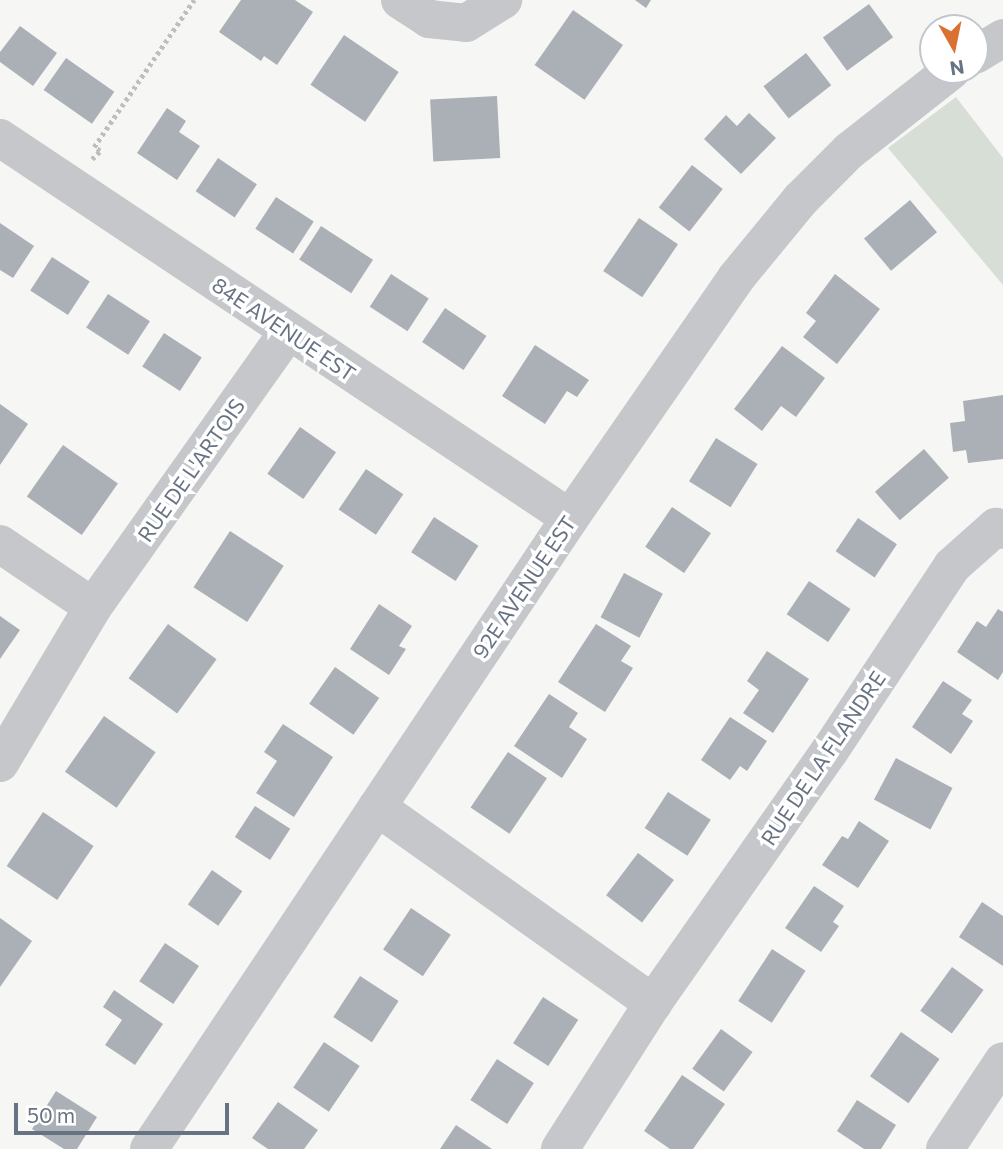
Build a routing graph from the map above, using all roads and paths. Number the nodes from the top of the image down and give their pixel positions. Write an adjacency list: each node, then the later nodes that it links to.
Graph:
1 (194, 0): 6 (path)
2 (400, 0): 3 (street)
3 (503, 0)
4 (934, 84): 8 (street, 92E AVENUE EST)
5 (0, 138): 7 (street, 84E AVENUE EST)
6 (86, 164)
7 (288, 332): 8 (street, 84E AVENUE EST); 11 (street, RUE DE L'ARTOIS)
8 (570, 518): 13 (street, 92E AVENUE EST)
9 (1003, 530): 14 (street, RUE DE LA FLANDRE)
10 (0, 544): 11 (street)
11 (93, 607): 12 (street, RUE DE L'ARTOIS)
12 (0, 763)
13 (376, 807): 14 (street); 16 (street, 92E AVENUE EST)
14 (653, 1003): 17 (street, RUE DE LA FLANDRE)
15 (1003, 1061): 18 (street)
16 (149, 1149)
17 (560, 1149)
18 (944, 1149)

